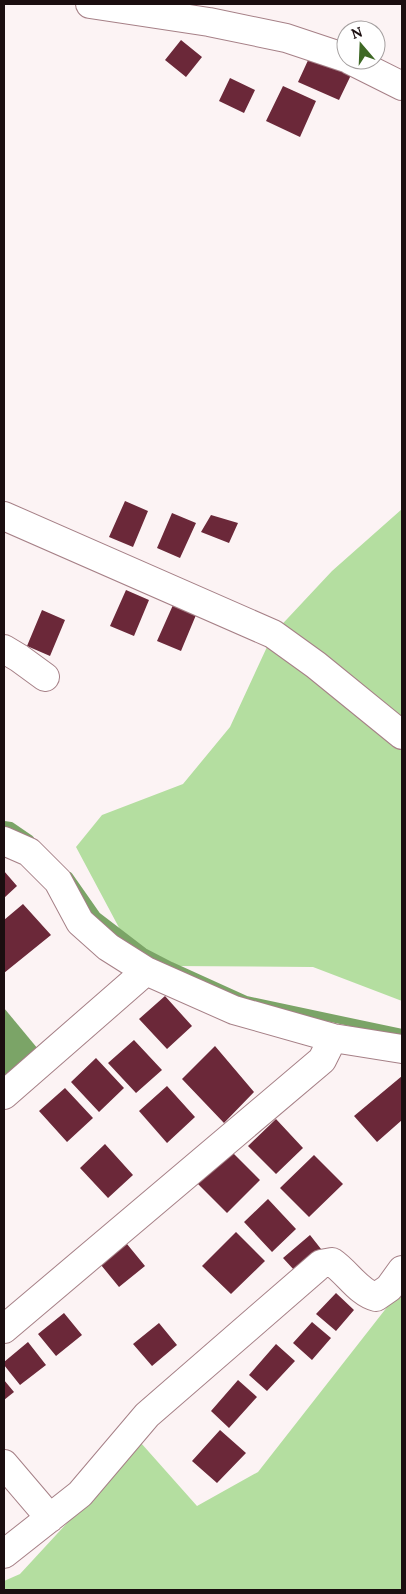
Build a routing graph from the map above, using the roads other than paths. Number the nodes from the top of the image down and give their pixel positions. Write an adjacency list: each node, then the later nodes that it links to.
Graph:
1 (90, 4): 2 (street)
2 (336, 55)
3 (370, 70): 4 (street)
4 (402, 86)
5 (4, 516): 8 (street)
6 (4, 650): 7 (street)
7 (45, 678)
8 (402, 735)
9 (4, 841): 10 (street)
10 (146, 971): 11 (street); 13 (street)
11 (333, 1038): 12 (street); 15 (street)
12 (402, 1049)
13 (4, 1095)
14 (402, 1270): 17 (street)
15 (4, 1329)
16 (4, 1464): 17 (street)
17 (50, 1518): 18 (street)
18 (4, 1554)

